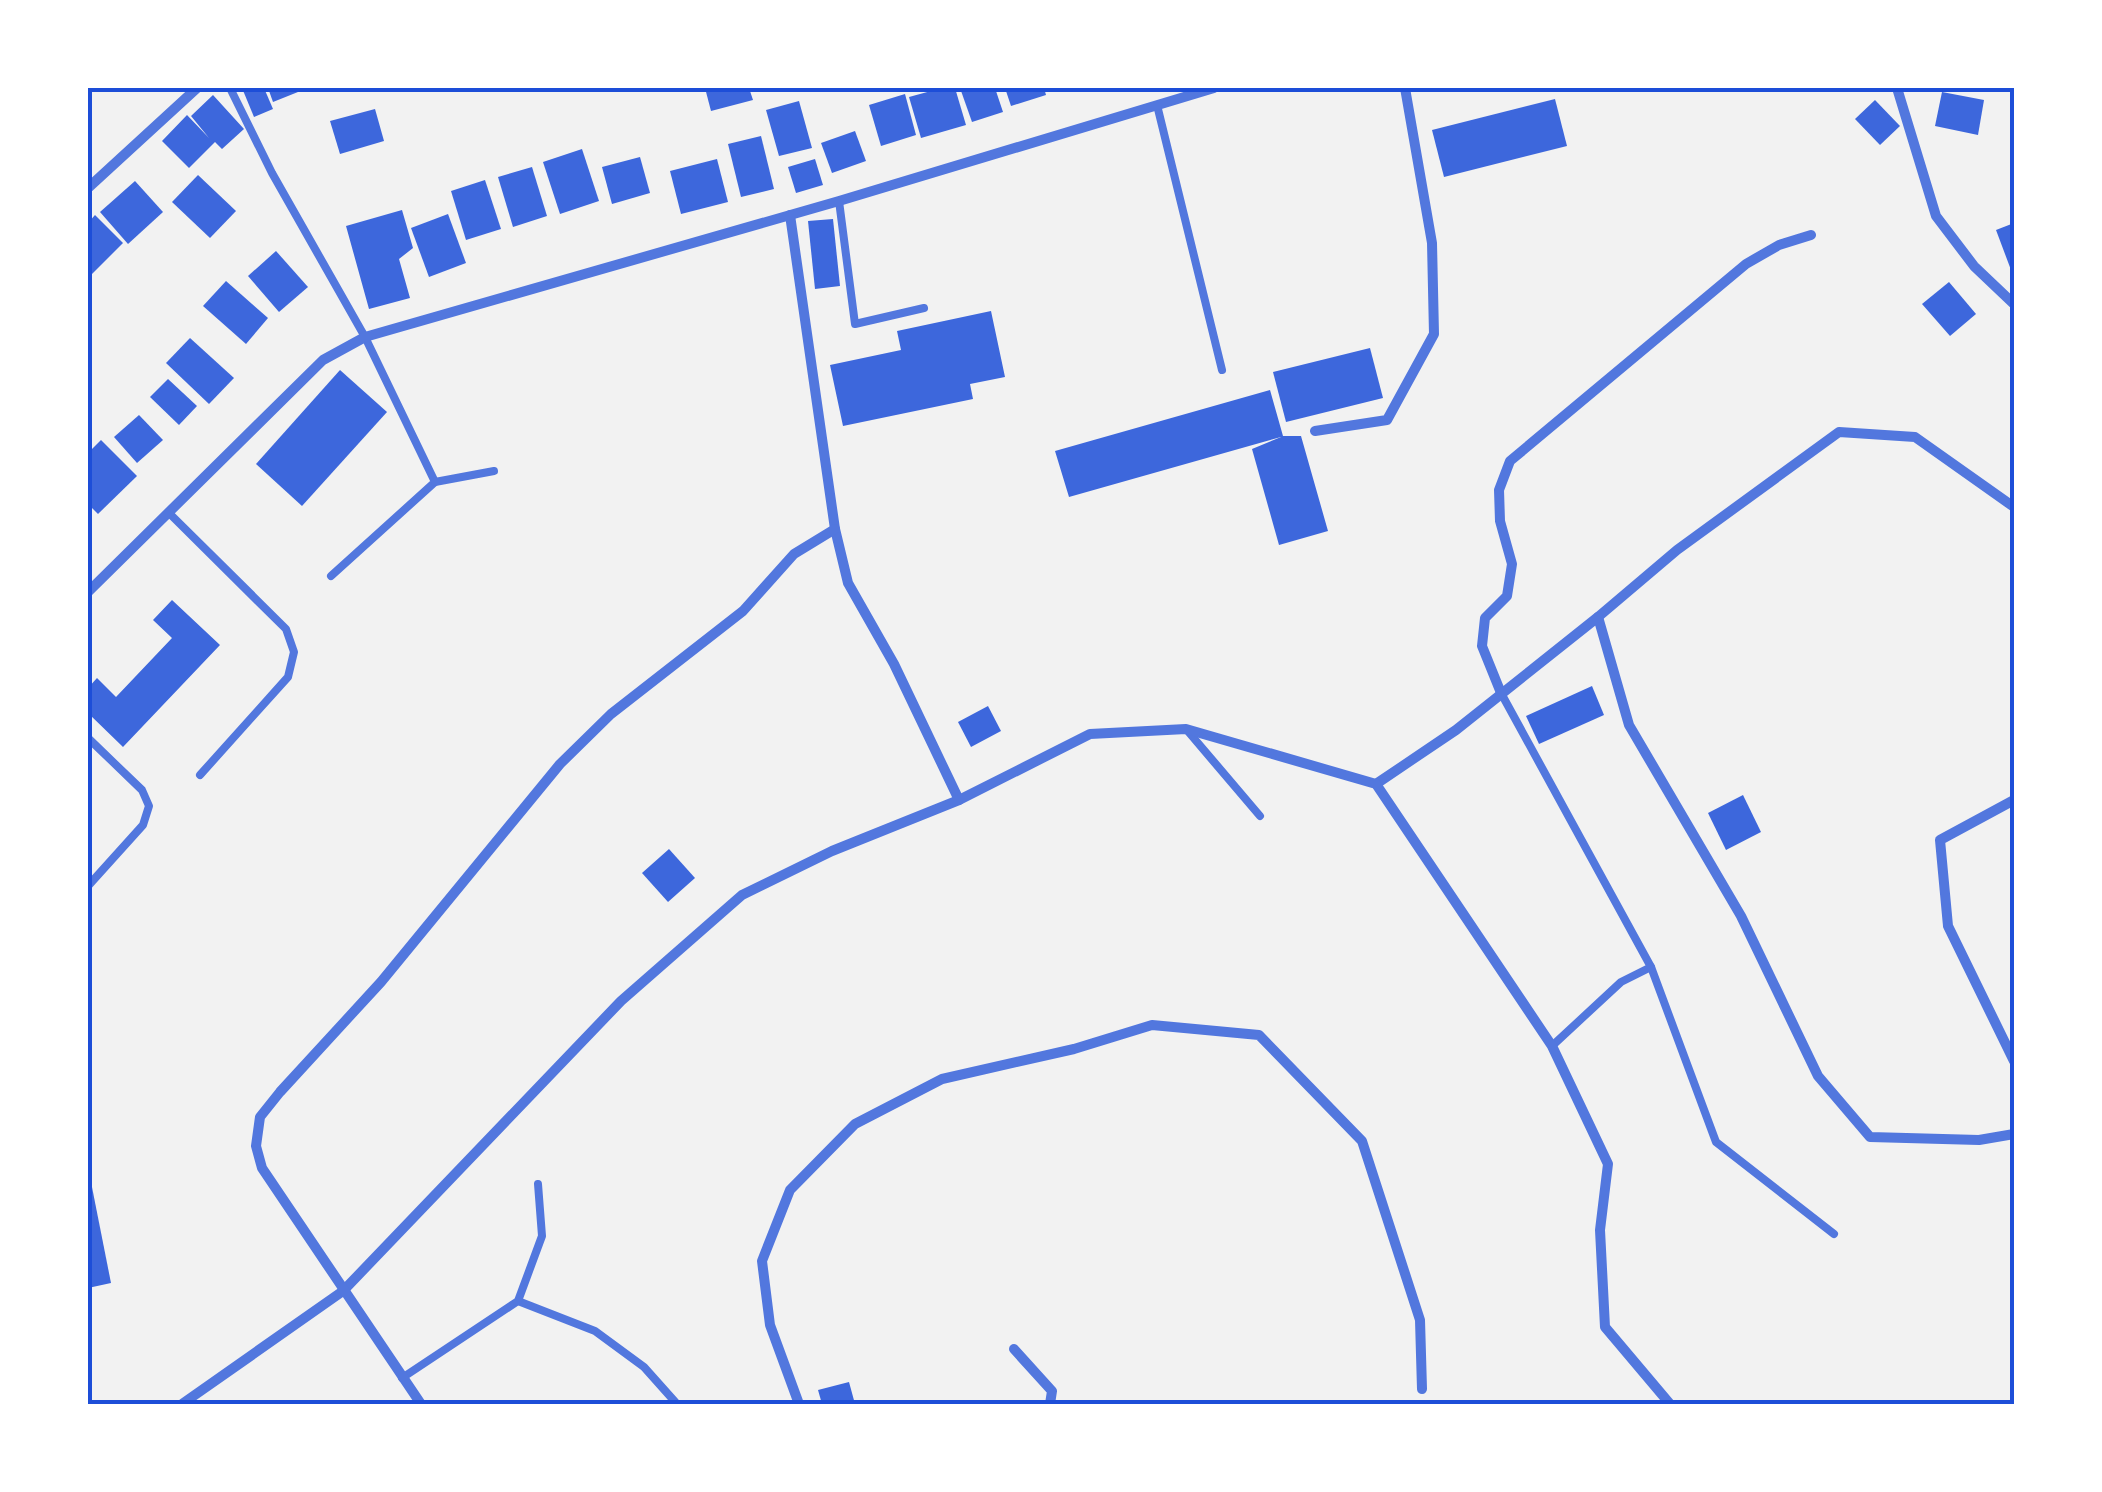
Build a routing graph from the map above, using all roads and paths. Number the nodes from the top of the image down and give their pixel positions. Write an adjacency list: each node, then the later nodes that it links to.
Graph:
1 (198, 88): 7 (street)
2 (230, 88): 13 (lane)
3 (1214, 88): 6 (street)
4 (1405, 88): 15 (street)
5 (1897, 88): 11 (street)
6 (1157, 105): 8 (street); 14 (lane)
7 (88, 188)
8 (839, 201): 9 (street); 12 (lane)
9 (790, 215): 13 (street); 20 (street)
10 (1810, 235): 24 (street)
11 (2014, 304)
12 (924, 308)
13 (365, 338): 17 (lane); 19 (street)
14 (1222, 370)
15 (1315, 432)
16 (494, 472): 17 (lane)
17 (435, 482): 21 (lane)
18 (2014, 507): 23 (street)
19 (170, 512): 22 (street); 27 (lane)
20 (835, 529): 29 (street); 39 (street)
21 (332, 576)
22 (88, 592)
23 (1598, 617): 24 (street); 36 (street)
24 (1501, 693): 28 (street); 33 (lane)
25 (1186, 729): 28 (street); 29 (street); 31 (lane)
26 (88, 738): 32 (lane)
27 (200, 775)
28 (1376, 784): 34 (street)
29 (959, 800): 39 (street)
30 (2014, 800): 35 (street)
31 (1260, 816)
32 (88, 886)
33 (1651, 968): 34 (lane); 38 (lane)
34 (1552, 1046): 49 (street)
35 (2014, 1060)
36 (2014, 1134)
37 (538, 1184): 40 (lane)
38 (1834, 1234)
39 (344, 1291): 42 (street); 44 (street)
40 (518, 1301): 42 (lane); 46 (lane)
41 (1014, 1349): 48 (street)
42 (402, 1378): 45 (street)
43 (1422, 1389): 47 (street)
44 (182, 1404)
45 (421, 1404)
46 (677, 1404)
47 (799, 1404)
48 (1050, 1404)
49 (1670, 1404)

